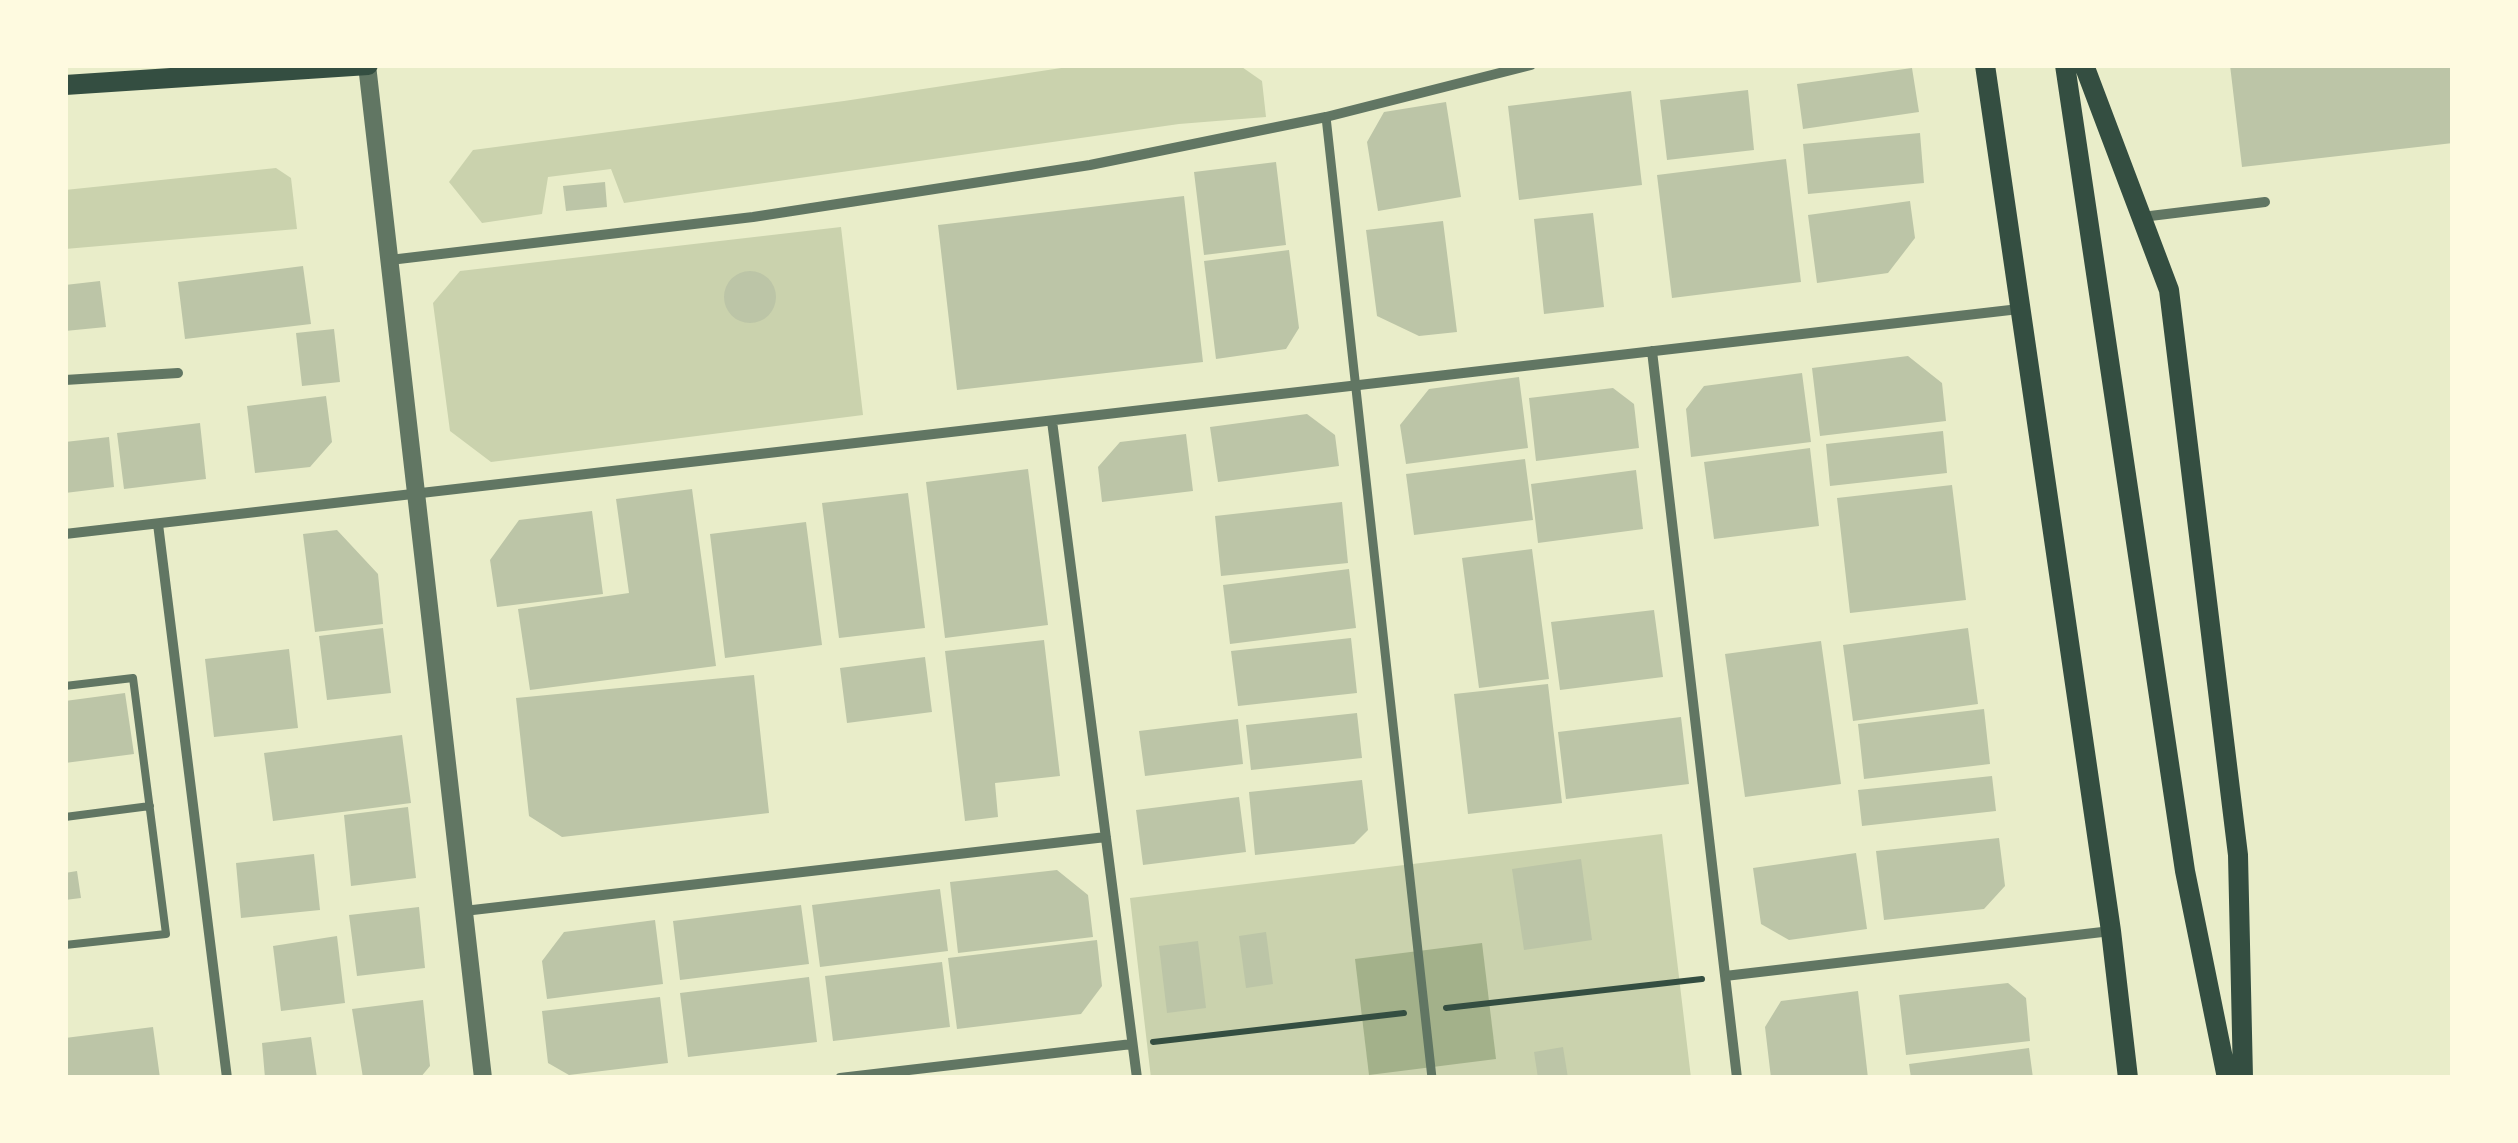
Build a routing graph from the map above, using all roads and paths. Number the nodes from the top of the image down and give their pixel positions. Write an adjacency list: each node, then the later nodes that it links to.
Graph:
1 (368, 65): 6 (main road); 10 (street)
2 (1531, 65): 7 (street)
3 (1986, 65): 11 (main road)
4 (2065, 65): 36 (main road)
5 (2084, 65): 9 (main road)
6 (65, 84)
7 (1326, 117): 10 (street); 15 (street)
8 (2265, 202): 9 (street)
9 (2141, 217): 37 (main road)
10 (390, 260): 17 (street)
11 (2020, 309): 12 (street); 25 (main road)
12 (1652, 351): 15 (street); 27 (street)
13 (178, 373): 14 (street)
14 (65, 380)
15 (1355, 386): 16 (street); 33 (street)
16 (1052, 422): 17 (street); 23 (street)
17 (416, 496): 18 (street); 24 (street)
18 (158, 524): 19 (street); 29 (street)
19 (65, 534)
20 (65, 686): 21 (lane)
21 (150, 806): 22 (lane); 26 (lane)
22 (65, 818)
23 (1106, 836): 24 (street); 28 (street)
24 (464, 911): 30 (street)
25 (2111, 931): 27 (street); 35 (main road)
26 (65, 945)
27 (1725, 976): 34 (street)
28 (1132, 1044): 31 (street); 32 (street)
29 (227, 1078)
30 (483, 1078)
31 (840, 1078)
32 (1136, 1078)
33 (1432, 1078)
34 (1737, 1078)
35 (2128, 1078)
36 (2227, 1078)
37 (2243, 1078)

